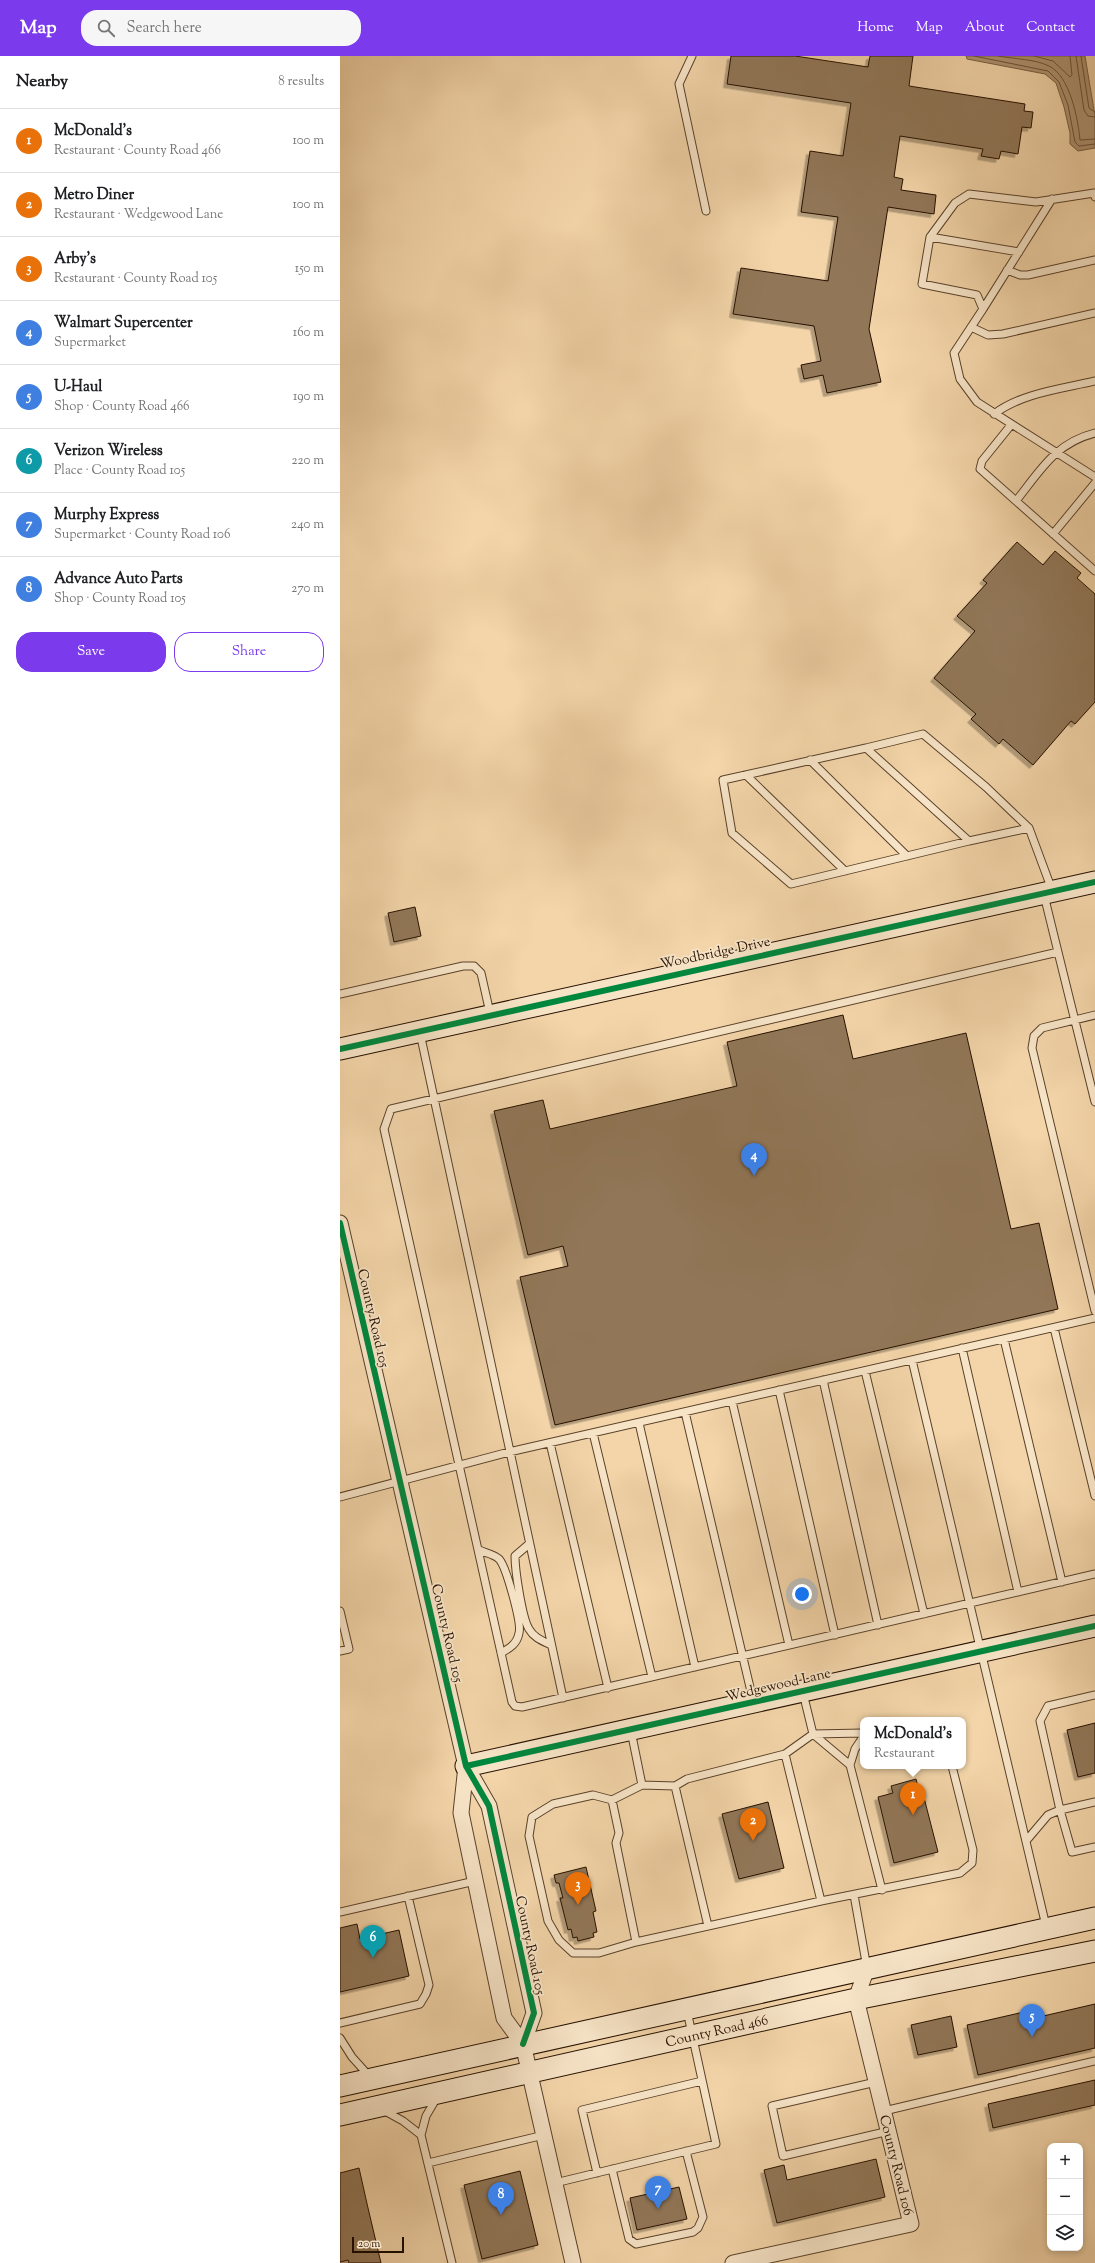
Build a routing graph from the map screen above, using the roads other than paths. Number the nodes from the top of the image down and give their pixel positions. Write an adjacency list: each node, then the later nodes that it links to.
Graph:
1 (692, 56): 4 (lane)
2 (1095, 194): 3 (lane)
3 (1052, 199): 5 (lane); 6 (lane)
4 (706, 211)
5 (930, 237): 6 (lane); 9 (lane)
6 (1019, 252): 8 (lane)
7 (1095, 260): 8 (lane)
8 (1007, 270): 9 (lane)
9 (983, 309): 11 (lane)
10 (1095, 313): 11 (lane)
11 (971, 327): 13 (lane)
12 (1095, 381): 13 (lane)
13 (994, 414): 14 (lane)
14 (1011, 425): 16 (lane); 19 (lane)
15 (1095, 433): 16 (lane)
16 (1056, 451): 17 (lane); 19 (lane)
17 (1095, 477)
18 (1095, 483): 20 (lane)
19 (1016, 501): 20 (lane)
20 (1053, 534): 21 (lane)
21 (1094, 566)
22 (866, 748): 23 (lane); 25 (lane); 26 (lane)
23 (810, 760): 24 (lane); 27 (lane)
24 (746, 775): 28 (lane); 28 (lane)
25 (1030, 828): 26 (lane); 30 (lane)
26 (969, 841): 27 (lane)
27 (907, 856): 28 (lane)
28 (845, 871)
29 (1095, 882): 30 (main road, Woodbridge Drive)
30 (1048, 892): 31 (lane); 33 (main road, Woodbridge Drive)
31 (1058, 952): 35 (lane); 38 (lane)
32 (340, 994): 33 (lane)
33 (490, 1014): 36 (main road, Woodbridge Drive)
34 (1095, 1015): 35 (lane)
35 (1074, 1019): 39 (lane); 42 (lane)
36 (419, 1030): 37 (main road, Woodbridge Drive); 38 (lane)
37 (340, 1048)
38 (435, 1099): 56 (lane); 57 (lane)
39 (1095, 1102)
40 (340, 1223): 41 (street, County Road 105)
41 (343, 1252): 58 (street, County Road 105)
42 (1095, 1311)
43 (1095, 1318): 44 (lane)
44 (1054, 1328): 45 (lane); 59 (lane)
45 (1004, 1339): 46 (lane); 64 (lane)
46 (962, 1348): 47 (lane); 65 (lane)
47 (912, 1360): 48 (lane); 66 (lane)
48 (865, 1370): 49 (lane); 68 (lane)
49 (822, 1380): 50 (lane); 69 (lane)
50 (779, 1390): 51 (lane); 71 (lane)
51 (732, 1401): 52 (lane); 73 (lane)
52 (685, 1412): 53 (lane); 77 (lane)
53 (639, 1422): 54 (lane); 78 (lane)
54 (593, 1433): 55 (lane); 79 (lane)
55 (550, 1443): 56 (lane); 80 (lane)
56 (509, 1452): 57 (lane); 61 (lane)
57 (460, 1465): 58 (lane); 62 (lane)
58 (400, 1482): 60 (lane); 91 (street, County Road 105)
59 (1095, 1496)
60 (340, 1497)
61 (529, 1544): 72 (lane); 72 (lane)
62 (479, 1550): 76 (lane); 76 (lane)
63 (1095, 1574): 64 (lane)
64 (1062, 1582): 65 (lane)
65 (1018, 1592): 66 (lane)
66 (970, 1604): 68 (lane); 75 (lane)
67 (340, 1610): 74 (lane)
68 (924, 1614): 69 (lane)
69 (878, 1625): 71 (lane)
70 (1095, 1626): 75 (main road, Wedgewood Lane)
71 (835, 1635): 73 (lane)
72 (551, 1645): 83 (lane)
73 (789, 1645): 77 (lane)
74 (340, 1651)
75 (981, 1651): 81 (main road, Wedgewood Lane); 98 (lane)
76 (502, 1654): 83 (lane)
77 (743, 1656): 78 (lane); 84 (lane)
78 (695, 1667): 79 (lane)
79 (652, 1677): 80 (lane)
80 (608, 1688): 83 (lane)
81 (802, 1691): 84 (main road, Wedgewood Lane); 87 (lane)
82 (1095, 1695): 97 (lane)
83 (563, 1698)
84 (754, 1702): 85 (main road, Wedgewood Lane)
85 (630, 1729): 91 (main road, Wedgewood Lane); 93 (lane)
86 (860, 1733): 87 (lane)
87 (813, 1734): 89 (lane); 90 (lane)
88 (860, 1742): 90 (lane)
89 (785, 1754): 94 (lane); 104 (lane)
90 (850, 1765): 101 (lane)
91 (466, 1766): 100 (street, County Road 105); 117 (street, County Road 105)
92 (953, 1769): 101 (lane)
93 (642, 1785): 94 (lane); 95 (lane)
94 (675, 1786): 107 (lane)
95 (612, 1800): 109 (lane); 109 (lane)
96 (1095, 1802): 97 (lane)
97 (1060, 1810): 98 (lane); 99 (lane)
98 (1026, 1841): 108 (lane)
99 (1095, 1847)
100 (476, 1881): 103 (lane); 117 (street, County Road 105)
101 (882, 1890): 102 (lane)
102 (854, 1895): 104 (lane); 111 (lane)
103 (408, 1896): 105 (lane); 114 (lane)
104 (821, 1901): 107 (lane)
105 (340, 1912)
106 (1095, 1918): 108 (main road, County Road 466)
107 (708, 1926): 109 (lane)
108 (1047, 1928): 111 (main road, County Road 466)
109 (636, 1942)
110 (1095, 1951): 112 (main road, County Road 466)
111 (867, 1968): 112 (street); 113 (main road, County Road 466)
112 (856, 1999): 115 (main road, County Road 466); 122 (street, County Road 106)
113 (686, 2008): 115 (lane); 117 (main road, County Road 466)
114 (340, 2023)
115 (692, 2035): 119 (main road, County Road 466); 121 (lane)
116 (340, 2038): 120 (lane)
117 (523, 2044): 119 (street); 120 (main road, County Road 466)
118 (1095, 2061): 126 (lane)
119 (529, 2071): 124 (main road, County Road 466); 130 (street)
120 (371, 2079): 123 (main road, County Road 466)
121 (702, 2081): 131 (lane); 134 (lane)
122 (876, 2082): 126 (street, County Road 106); 128 (lane)
123 (340, 2086)
124 (443, 2091): 125 (main road, County Road 466); 129 (lane)
125 (375, 2107): 127 (main road, County Road 466); 129 (lane)
126 (884, 2111): 128 (street, County Road 106)
127 (340, 2115)
128 (889, 2132): 138 (street, County Road 106)
129 (421, 2135): 132 (lane)
130 (544, 2135): 132 (lane); 135 (street)
131 (686, 2151): 133 (lane); 133 (lane)
132 (428, 2163): 136 (lane)
133 (612, 2169): 134 (lane)
134 (597, 2173): 135 (lane)
135 (555, 2183): 137 (street)
136 (452, 2263)
137 (573, 2263)
138 (733, 2263)

